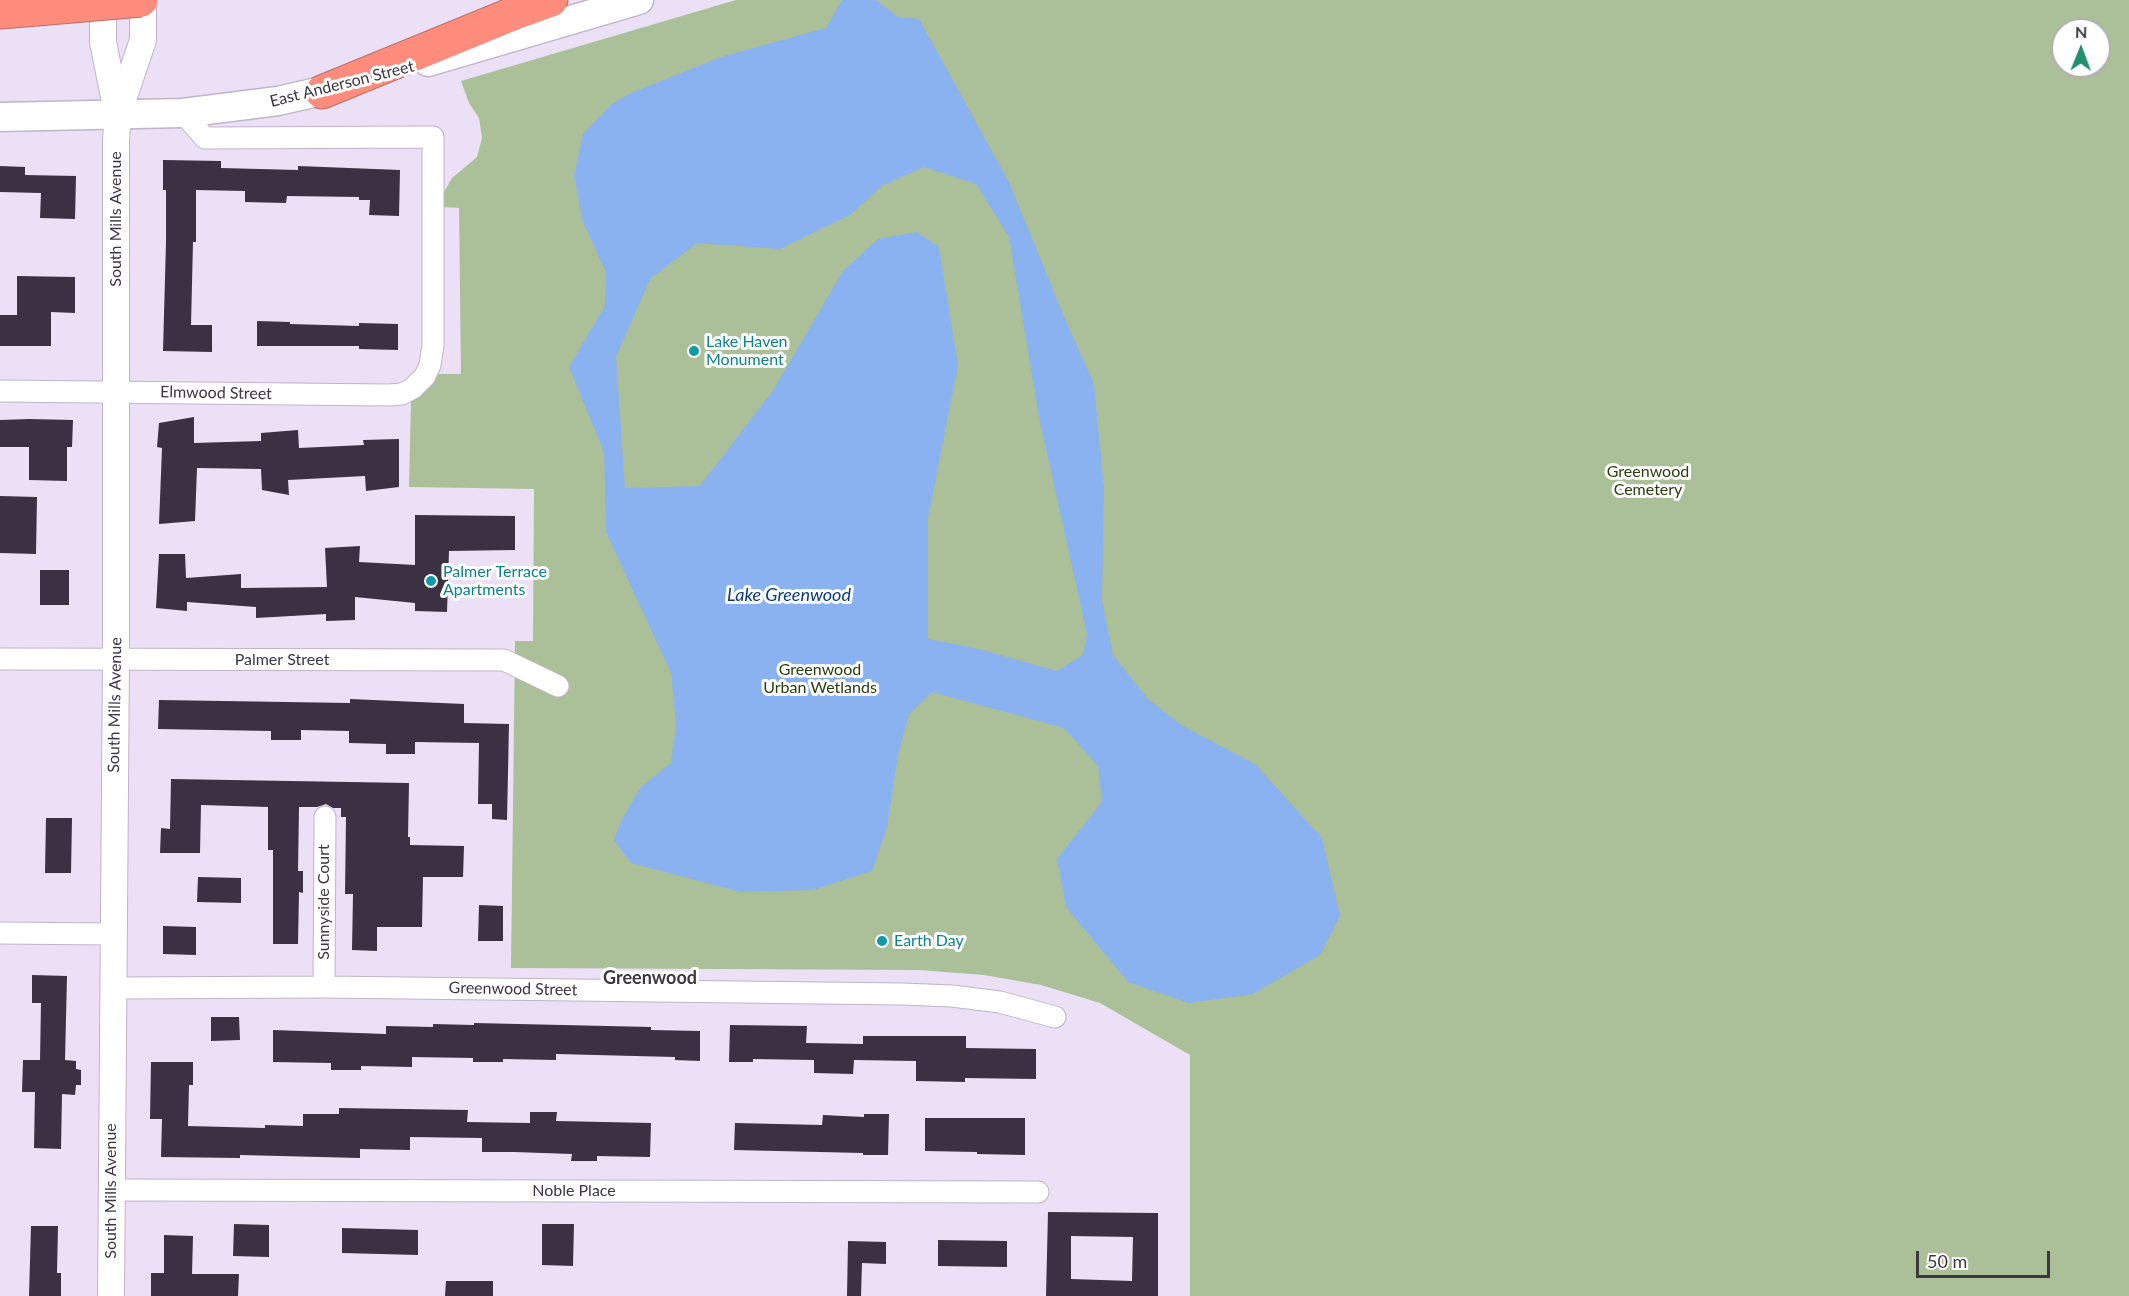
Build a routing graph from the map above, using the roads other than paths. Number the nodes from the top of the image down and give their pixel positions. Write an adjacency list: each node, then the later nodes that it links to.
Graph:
1 (103, 0): 8 (street, South Mills Avenue)
2 (142, 0): 5 (highway, bridge); 8 (street, South Mills Avenue)
3 (551, 0): 6 (highway)
4 (639, 0): 6 (main road, East Anderson Street)
5 (0, 12)
6 (322, 92): 7 (main road, East Anderson Street)
7 (183, 113): 8 (main road, East Anderson Street); 11 (street, Elmwood Street)
8 (118, 114): 9 (main road, East Anderson Street); 11 (street, South Mills Avenue)
9 (0, 117)
10 (0, 391): 11 (street, Elmwood Street)
11 (116, 392): 13 (street, South Mills Avenue)
12 (0, 659): 13 (street, Palmer Street)
13 (116, 660): 14 (street, Palmer Street); 17 (street, South Mills Avenue)
14 (558, 686)
15 (325, 817): 18 (street, Sunnyside Court)
16 (0, 933): 17 (street)
17 (112, 934): 19 (street, South Mills Avenue)
18 (324, 987): 19 (street, Greenwood Street); 20 (street, Greenwood Street)
19 (112, 988): 21 (street, South Mills Avenue)
20 (1055, 1017)
21 (111, 1190): 22 (street, Noble Place); 23 (street, South Mills Avenue)
22 (1038, 1192)
23 (111, 1296)

